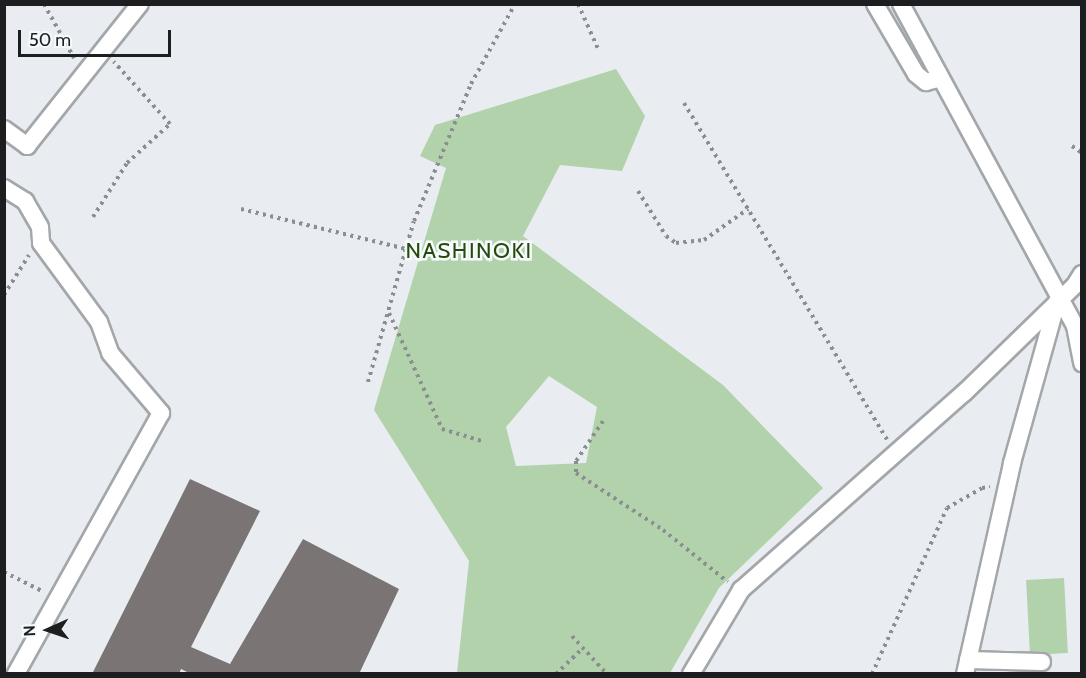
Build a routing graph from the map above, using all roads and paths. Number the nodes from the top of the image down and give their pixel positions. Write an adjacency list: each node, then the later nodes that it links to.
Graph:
1 (44, 4): 9 (path)
2 (140, 4): 7 (street)
3 (515, 4): 21 (path)
4 (578, 4): 8 (path)
5 (875, 4): 10 (street)
6 (901, 4): 10 (street)
7 (104, 51): 9 (street); 19 (path)
8 (599, 51)
9 (88, 71): 12 (street)
10 (938, 79): 24 (street)
11 (684, 103): 18 (path)
12 (4, 129)
13 (1072, 146): 14 (path)
14 (1082, 153)
15 (4, 189): 20 (street)
16 (638, 191): 18 (path)
17 (241, 209): 21 (path)
18 (748, 209): 30 (path)
19 (93, 217)
20 (41, 243): 23 (path); 34 (street)
21 (406, 249): 25 (path)
22 (1082, 274): 24 (street)
23 (4, 295)
24 (1058, 300): 26 (street); 30 (street); 31 (street)
25 (388, 311): 27 (path); 29 (path)
26 (1082, 363)
27 (368, 382)
28 (603, 421): 33 (path)
29 (482, 441)
30 (896, 453): 33 (street)
31 (1006, 488): 38 (street); 43 (path)
32 (4, 572): 34 (path)
33 (741, 590): 42 (street)
34 (56, 599): 39 (street)
35 (572, 636): 36 (path)
36 (583, 648): 40 (path); 41 (path)
37 (1042, 662): 38 (street)
38 (967, 667)
39 (16, 674)
40 (556, 674)
41 (607, 674)
42 (691, 674)
43 (872, 674)

